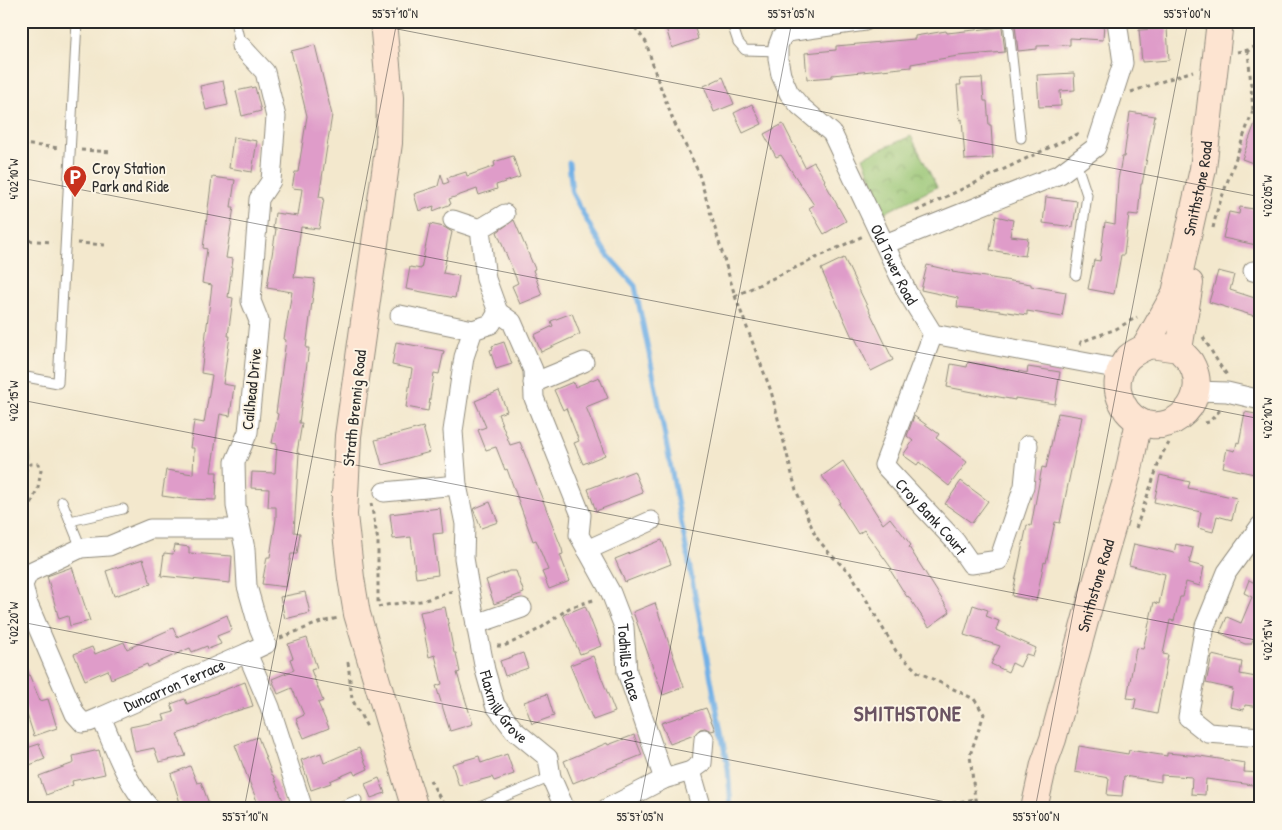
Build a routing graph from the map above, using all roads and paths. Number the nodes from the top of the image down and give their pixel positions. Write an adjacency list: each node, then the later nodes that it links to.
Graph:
1 (77, 21): 38 (lane)
2 (235, 21): 12 (lane)
3 (383, 21): 63 (street, Strath Brennig Road)
4 (630, 21): 28 (path)
5 (731, 21): 13 (lane)
6 (865, 21): 13 (street)
7 (1008, 21): 19 (lane)
8 (1118, 21): 15 (street)
9 (1220, 21): 14 (street, Smithstone Road)
10 (1237, 21): 14 (street, Smithstone Road)
11 (1261, 44): 14 (path)
12 (241, 46): 55 (street, Cailhead Drive)
13 (778, 51): 25 (street, Old Tower Road)
14 (1233, 57): 15 (path); 16 (path); 34 (street, Smithstone Road); 35 (street, Smithstone Road)
15 (1111, 99): 18 (street)
16 (1253, 110): 17 (path); 26 (path)
17 (1261, 112)
18 (1104, 121): 20 (street); 21 (path)
19 (1021, 138)
20 (1076, 162): 25 (street); 27 (lane)
21 (912, 212)
22 (505, 214): 24 (street)
23 (453, 220): 24 (street)
24 (480, 229): 29 (street, Todhills Place)
25 (881, 236): 28 (path); 33 (street, Old Tower Road)
26 (1211, 236)
27 (1076, 274)
28 (735, 296): 76 (path)
29 (498, 312): 31 (street); 39 (street, Todhills Place)
30 (400, 315): 31 (street)
31 (473, 330): 48 (street, Flaxmill Grove)
32 (1202, 332): 41 (path)
33 (933, 334): 37 (street); 46 (street, Croy Bank Court)
34 (1145, 347): 35 (street); 37 (street, Smithstone Road)
35 (1179, 349): 40 (street)
36 (584, 362): 39 (street)
37 (1120, 369): 43 (street)
38 (21, 376)
39 (533, 383): 59 (street, Todhills Place)
40 (1197, 391): 41 (street); 43 (street)
41 (1236, 394): 42 (street); 44 (path)
42 (1261, 400)
43 (1140, 421): 71 (street, Smithstone Road)
44 (1200, 424)
45 (1171, 441): 57 (path)
46 (1028, 445)
47 (25, 471): 56 (path)
48 (457, 485): 49 (street); 60 (street, Flaxmill Grove)
49 (377, 494): 63 (path)
50 (62, 500): 52 (lane)
51 (123, 509): 52 (lane)
52 (70, 521): 58 (lane)
53 (651, 521): 59 (street)
54 (1261, 525): 69 (street)
55 (240, 529): 58 (street); 65 (street, Cailhead Drive)
56 (21, 533)
57 (1134, 535)
58 (81, 548): 68 (street, Duncarron Terrace)
59 (587, 550): 61 (street, Todhills Place)
60 (469, 588): 63 (path); 64 (street, Flaxmill Grove)
61 (611, 593): 66 (path); 74 (street, Todhills Place)
62 (522, 608): 64 (street)
63 (372, 612): 65 (path); 75 (street, Strath Brennig Road)
64 (476, 624): 66 (street, Flaxmill Grove)
65 (266, 644): 67 (street)
66 (480, 648): 73 (street, Flaxmill Grove)
67 (247, 653): 68 (street, Duncarron Terrace); 80 (street)
68 (101, 717): 79 (street)
69 (1261, 737)
70 (704, 739): 72 (street)
71 (1050, 749): 88 (street, Smithstone Road); 89 (street, Smithstone Road)
72 (691, 772): 74 (street); 85 (street)
73 (551, 777): 78 (lane); 83 (street, Flaxmill Grove)
74 (664, 779): 84 (street)
75 (419, 794): 82 (path)
76 (975, 799): 86 (path); 87 (path)
77 (357, 800): 81 (lane)
78 (482, 806)
79 (151, 809)
80 (303, 809)
81 (335, 809)
82 (446, 809)
83 (565, 809)
84 (606, 809)
85 (702, 809)
86 (947, 809)
87 (980, 809)
88 (1034, 809)
89 (1045, 809)

